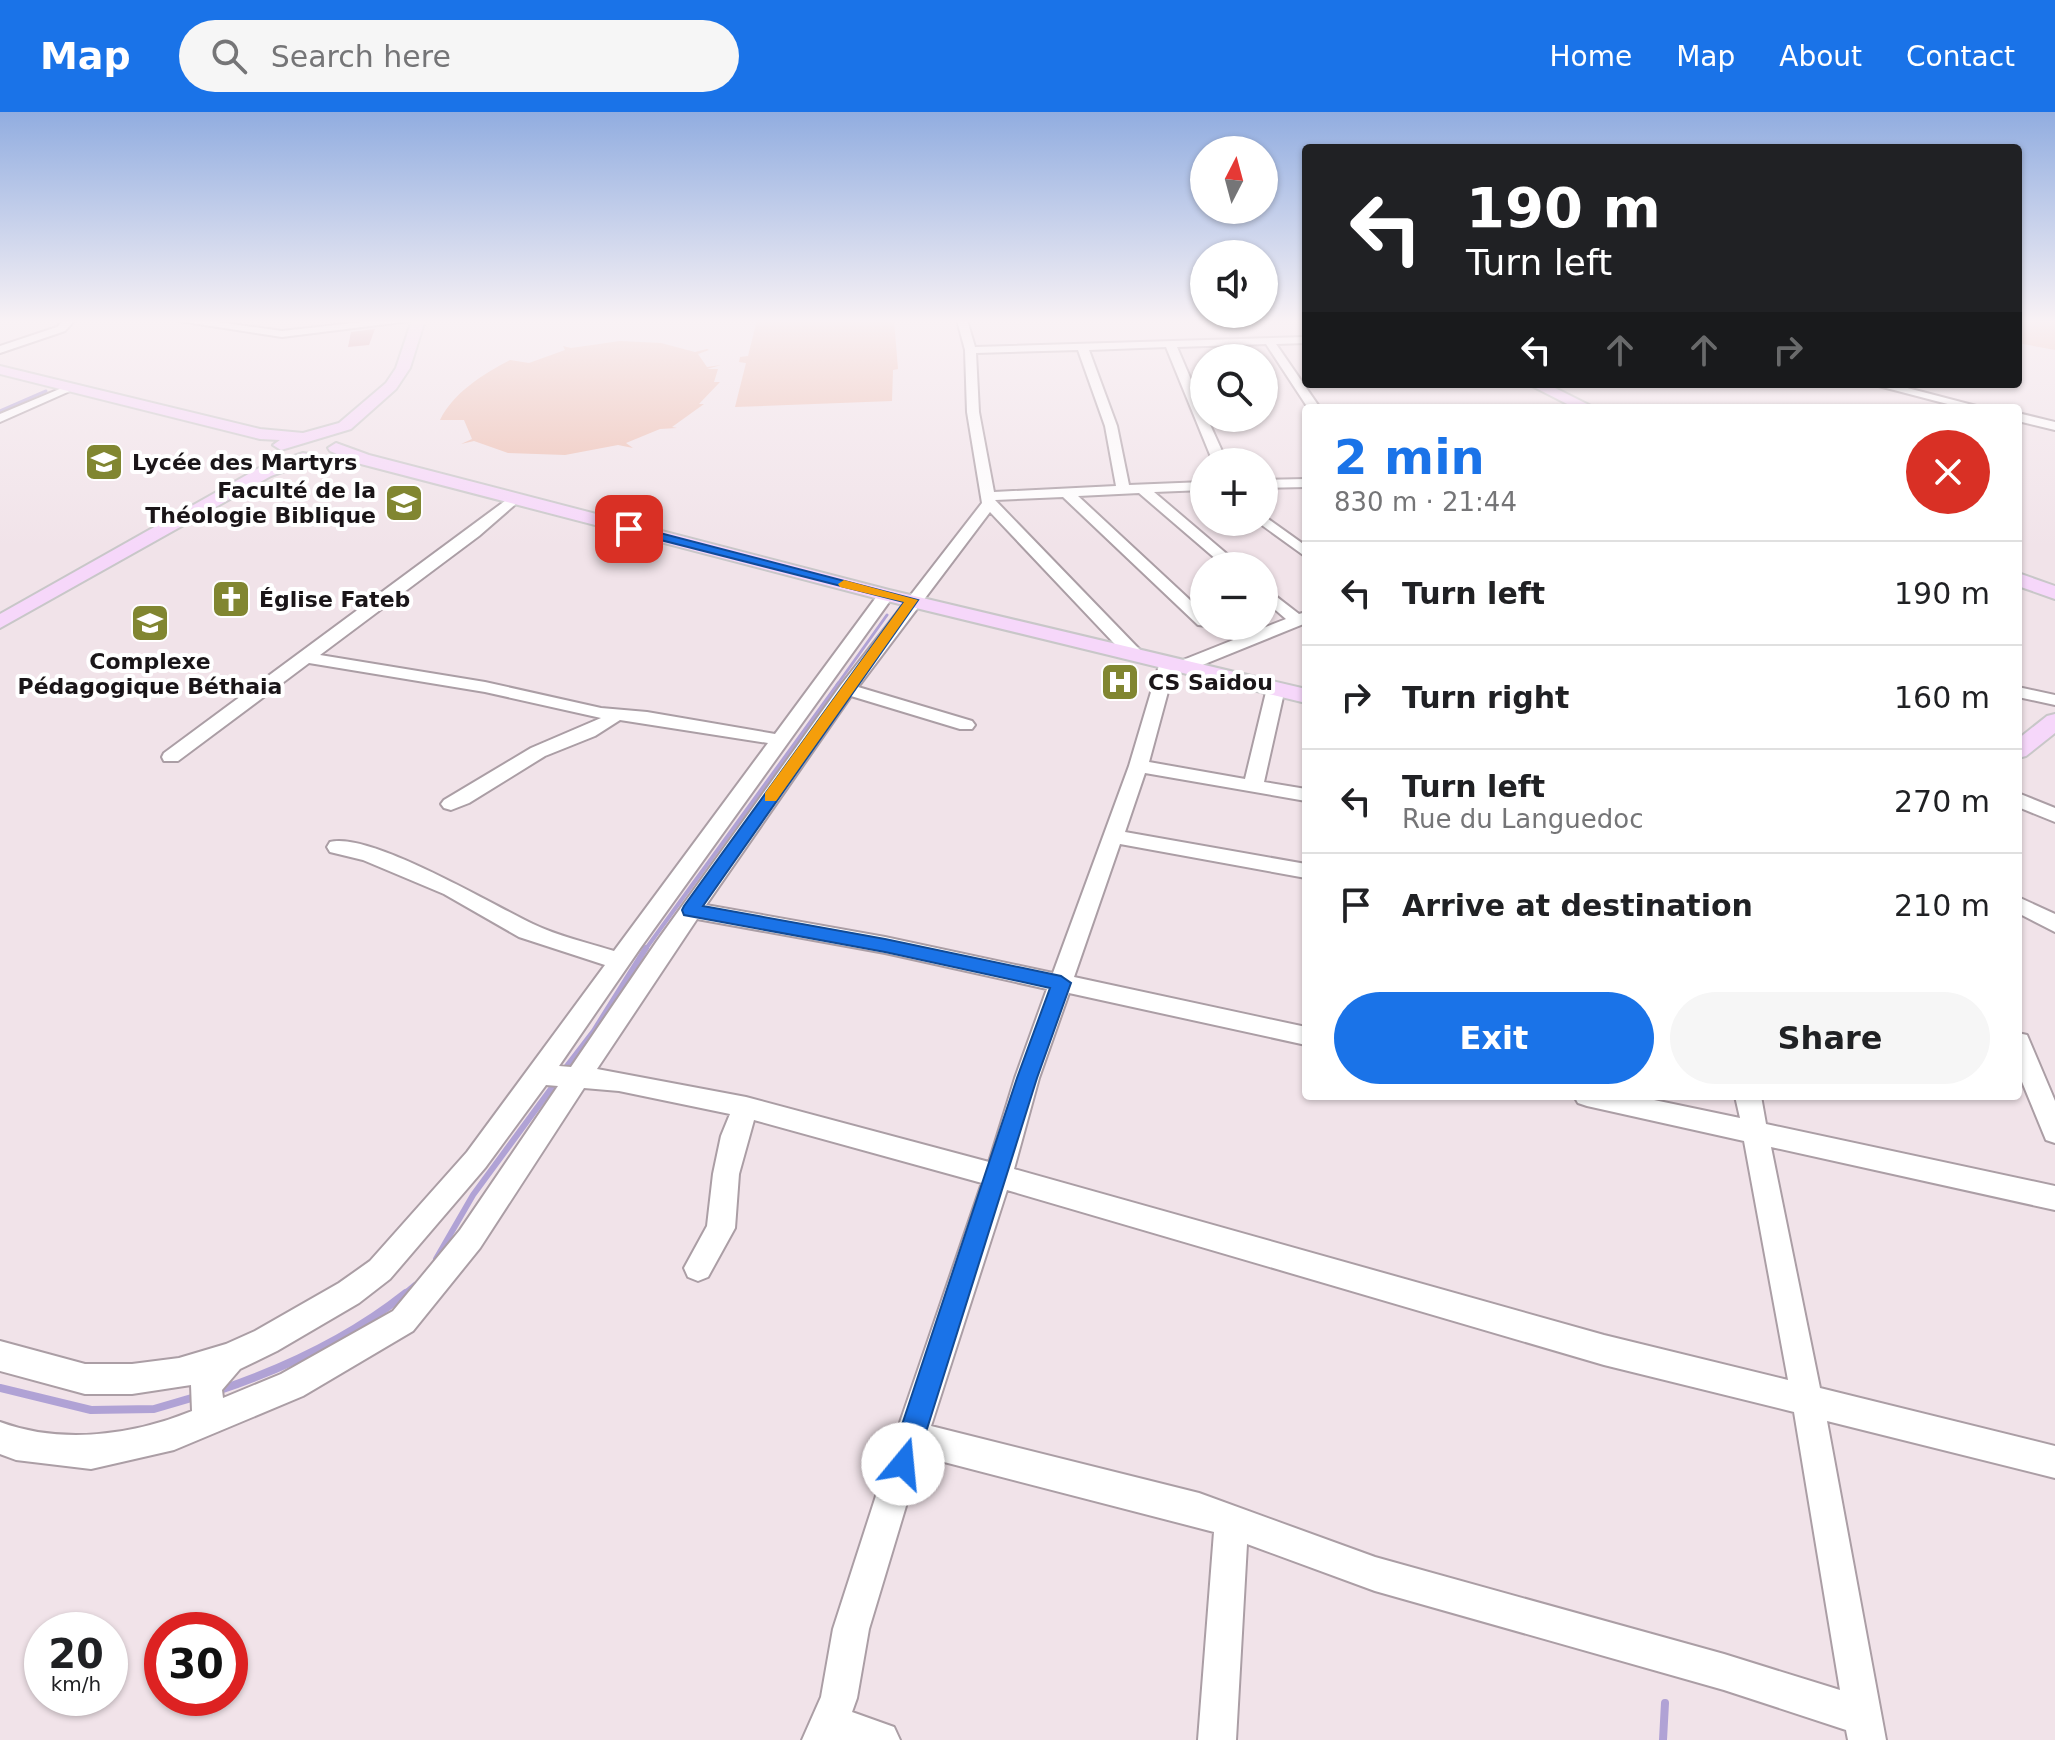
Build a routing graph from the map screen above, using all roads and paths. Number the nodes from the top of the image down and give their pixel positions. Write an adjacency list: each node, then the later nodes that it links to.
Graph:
1 (24, 396): 10 (street)
2 (52, 396): 11 (street)
3 (109, 396): 14 (main road)
4 (381, 396): 16 (main road)
5 (972, 396): 29 (street)
6 (1100, 396): 25 (street)
7 (1192, 396): 17 (street)
8 (1927, 396): 9 (street)
9 (1961, 404)
10 (0, 406)
11 (0, 418)
12 (2022, 418): 13 (street)
13 (2053, 424)
14 (260, 434): 15 (main road); 18 (main road)
15 (299, 437): 16 (main road); 18 (main road)
16 (340, 438): 19 (main road); 20 (main road)
17 (1214, 448)
18 (279, 451): 19 (main road); 21 (main road)
19 (308, 457): 20 (main road); 21 (main road)
20 (363, 459): 28 (main road)
21 (265, 472): 38 (main road)
22 (1302, 483): 23 (street)
23 (1278, 484)
24 (1190, 486): 26 (street)
25 (1123, 488): 26 (street); 27 (street)
26 (1141, 488): 32 (street)
27 (1065, 491): 29 (street); 37 (street)
28 (513, 499): 35 (main road); 44 (street)
29 (988, 500): 35 (street); 43 (street)
30 (1278, 531): 31 (street)
31 (1302, 550)
32 (1216, 552)
33 (2022, 581): 34 (main road)
34 (2055, 593)
35 (899, 597): 43 (main road); 47 (street); 53 (street)
36 (1278, 603): 39 (street)
37 (1190, 609)
38 (0, 622)
39 (1302, 623)
40 (1302, 624): 42 (street)
41 (1223, 640): 42 (street)
42 (1230, 647): 45 (street)
43 (1134, 654): 45 (main road)
44 (305, 657): 51 (street); 54 (street)
45 (1176, 664): 46 (main road); 55 (street)
46 (1276, 688): 49 (main road); 56 (street)
47 (847, 689): 52 (street); 63 (street)
48 (2022, 693): 50 (street)
49 (1302, 695)
50 (2055, 700)
51 (616, 714): 53 (street); 59 (street)
52 (966, 725)
53 (780, 740): 61 (street)
54 (171, 757)
55 (1138, 766): 56 (street); 62 (street)
56 (1253, 786): 57 (street)
57 (1302, 794)
58 (2022, 801): 60 (street)
59 (451, 804)
60 (2055, 816)
61 (712, 832): 63 (street); 69 (street)
62 (1113, 836): 65 (street); 72 (street)
63 (742, 838): 67 (street)
64 (337, 847): 71 (street)
65 (1302, 870)
66 (2022, 906): 68 (street)
67 (691, 910): 70 (street); 72 (street)
68 (2055, 924)
69 (633, 941): 70 (street); 71 (street)
70 (665, 947): 76 (street)
71 (618, 961): 75 (street)
72 (1061, 983): 73 (street); 82 (street)
73 (1302, 1035)
74 (2022, 1052): 81 (street)
75 (540, 1075): 76 (street); 86 (street)
76 (578, 1077): 79 (street); 88 (street)
77 (1606, 1100): 80 (street)
78 (1749, 1100): 80 (street)
79 (746, 1107): 82 (street); 84 (street)
80 (1755, 1132): 83 (street); 87 (street)
81 (2055, 1132)
82 (998, 1177): 87 (street); 89 (street)
83 (2055, 1198)
84 (698, 1268)
85 (0, 1356): 86 (street)
86 (192, 1379): 88 (street)
87 (1807, 1399): 91 (street); 93 (street)
88 (209, 1421): 90 (street)
89 (911, 1437): 92 (street); 94 (street)
90 (0, 1438)
91 (2055, 1462)
92 (1232, 1522): 93 (street); 96 (street)
93 (1864, 1728)
94 (826, 1732): 95 (street)
95 (881, 1740)
96 (1217, 1740)

